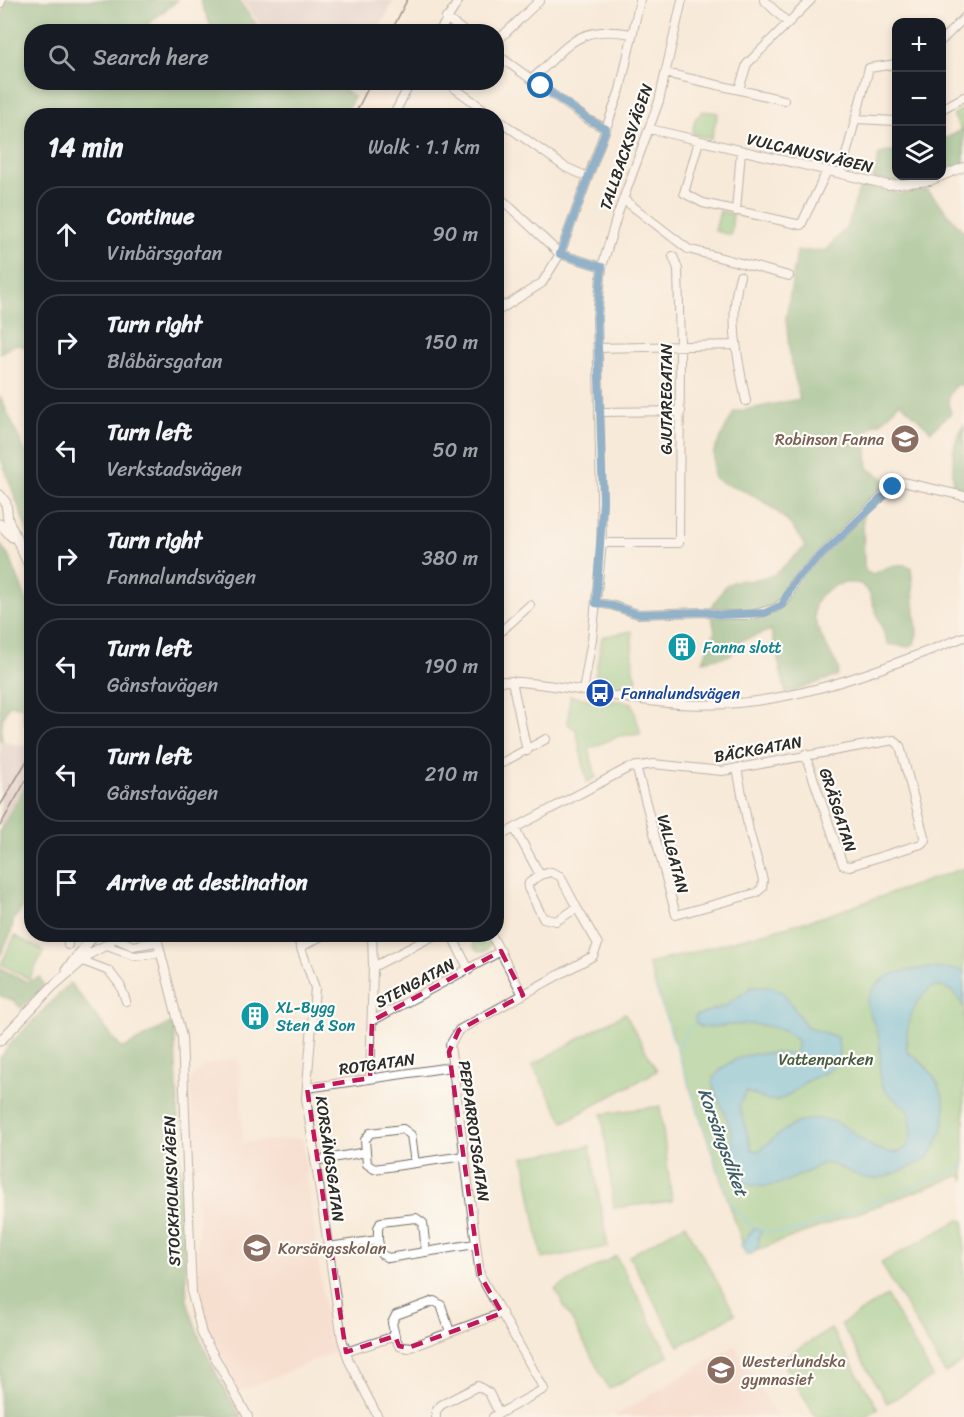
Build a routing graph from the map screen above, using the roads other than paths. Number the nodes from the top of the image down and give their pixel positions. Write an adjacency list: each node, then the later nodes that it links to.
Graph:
1 (459, 0): 7 (street)
2 (540, 0): 12 (street)
3 (640, 0): 13 (street)
4 (682, 0): 17 (street, TALLBACKSVÄGEN)
5 (764, 0): 9 (street)
6 (811, 0): 9 (street)
7 (446, 18): 10 (street); 11 (street)
8 (964, 18): 14 (street)
9 (788, 23): 19 (street)
10 (443, 24)
11 (454, 24)
12 (504, 34)
13 (632, 34): 18 (street); 30 (street)
14 (946, 36)
15 (504, 60): 18 (street)
16 (892, 64): 27 (street)
17 (665, 73): 19 (street); 31 (street, TALLBACKSVÄGEN)
18 (532, 79): 30 (street)
19 (739, 89): 23 (street)
20 (407, 90): 25 (street)
21 (457, 90): 26 (street)
22 (964, 97): 24 (street)
23 (784, 100)
24 (946, 107)
25 (397, 108)
26 (482, 108)
27 (856, 119): 28 (street); 37 (street)
28 (892, 121)
29 (504, 123): 38 (street)
30 (606, 129): 38 (street)
31 (650, 129): 32 (street, VULCANUSVÄGEN); 40 (street, TALLBACKSVÄGEN)
32 (699, 141): 33 (street, VULCANUSVÄGEN); 42 (street)
33 (741, 151): 35 (street, VULCANUSVÄGEN); 42 (street)
34 (964, 167): 36 (street, VULCANUSVÄGEN)
35 (827, 171): 37 (street, VULCANUSVÄGEN); 42 (street)
36 (956, 172): 37 (street, VULCANUSVÄGEN); 39 (street)
37 (841, 174)
38 (588, 177): 43 (street)
39 (964, 180)
40 (623, 199): 45 (street, TALLBACKSVÄGEN); 47 (street)
41 (504, 202): 43 (street)
42 (736, 211)
43 (560, 254): 45 (street); 48 (street)
44 (673, 256): 50 (street, GJUTAREGATAN)
45 (602, 267): 51 (street)
46 (740, 276): 49 (street)
47 (789, 276)
48 (504, 307)
49 (735, 345): 50 (street); 52 (street)
50 (680, 347): 51 (street); 53 (street, GJUTAREGATAN)
51 (598, 348): 54 (street)
52 (746, 401)
53 (681, 411): 54 (street); 59 (street, GJUTAREGATAN)
54 (601, 412): 59 (street)
55 (0, 495): 57 (main road)
56 (964, 496): 62 (street)
57 (3, 515): 60 (main road)
58 (0, 524): 60 (main road)
59 (602, 543): 62 (street)
60 (20, 545): 61 (main road)
61 (24, 554)
62 (596, 603): 68 (street)
63 (530, 605): 64 (street)
64 (504, 629)
65 (964, 637): 68 (street)
66 (504, 681): 67 (street)
67 (512, 681): 68 (street); 71 (street)
68 (583, 692)
69 (546, 739): 71 (street)
70 (898, 741): 72 (street, BÄCKGATAN); 72 (street, GRÄSGATAN)
71 (526, 751): 73 (street)
72 (805, 754): 75 (street, BÄCKGATAN)
73 (504, 762)
74 (636, 766): 75 (street, BÄCKGATAN); 75 (street, VALLGATAN); 76 (street, BÄCKGATAN)
75 (737, 768)
76 (515, 829): 77 (street, BÄCKGATAN); 78 (street)
77 (504, 832)
78 (540, 875): 79 (street); 79 (street)
79 (578, 909): 102 (street, PEPPARROTSGATAN)
80 (68, 942): 93 (street)
81 (88, 942): 101 (main road)
82 (97, 942): 94 (main road)
83 (107, 942): 94 (main road)
84 (126, 942): 85 (street, STOCKHOLMSVÄGEN)
85 (146, 942)
86 (157, 942): 97 (street, STOCKHOLMSVÄGEN)
87 (299, 942): 95 (street, KORSÄNGSGATAN)
88 (310, 942): 95 (street)
89 (372, 942): 99 (street)
90 (422, 942): 99 (street)
91 (455, 942): 100 (street)
92 (496, 942): 96 (street)
93 (68, 945)
94 (104, 946): 97 (street); 98 (main road)
95 (301, 947): 108 (street, KORSÄNGSGATAN)
96 (501, 951): 100 (street, STENGATAN); 102 (street)
97 (159, 953): 122 (street, STOCKHOLMSVÄGEN)
98 (82, 961): 101 (main road); 103 (street)
99 (374, 967): 104 (street)
100 (469, 970): 104 (street, STENGATAN)
101 (54, 985): 105 (main road)
102 (523, 995): 106 (street, PEPPARROTSGATAN)
103 (126, 1000)
104 (372, 1021): 107 (street)
105 (0, 1041)
106 (451, 1067): 107 (street, ROTGATAN); 110 (street, PEPPARROTSGATAN)
107 (370, 1078): 108 (street, ROTGATAN)
108 (307, 1088): 111 (street, KORSÄNGSGATAN)
109 (366, 1152): 111 (street); 112 (street); 112 (street)
110 (464, 1156): 112 (street); 114 (street, PEPPARROTSGATAN)
111 (315, 1161): 115 (street, KORSÄNGSGATAN)
112 (415, 1163)
113 (378, 1240): 115 (street); 116 (street); 116 (street)
114 (475, 1244): 116 (street); 117 (street, PEPPARROTSGATAN)
115 (328, 1247): 120 (street, KORSÄNGSGATAN)
116 (426, 1252)
117 (502, 1313): 118 (street); 121 (street, PEPPARROTSGATAN)
118 (450, 1332): 119 (street); 119 (street)
119 (395, 1336): 120 (street)
120 (346, 1352): 123 (street, KORSÄNGSGATAN)
121 (496, 1415): 124 (street)
122 (248, 1417)
123 (378, 1417)
124 (436, 1417)

